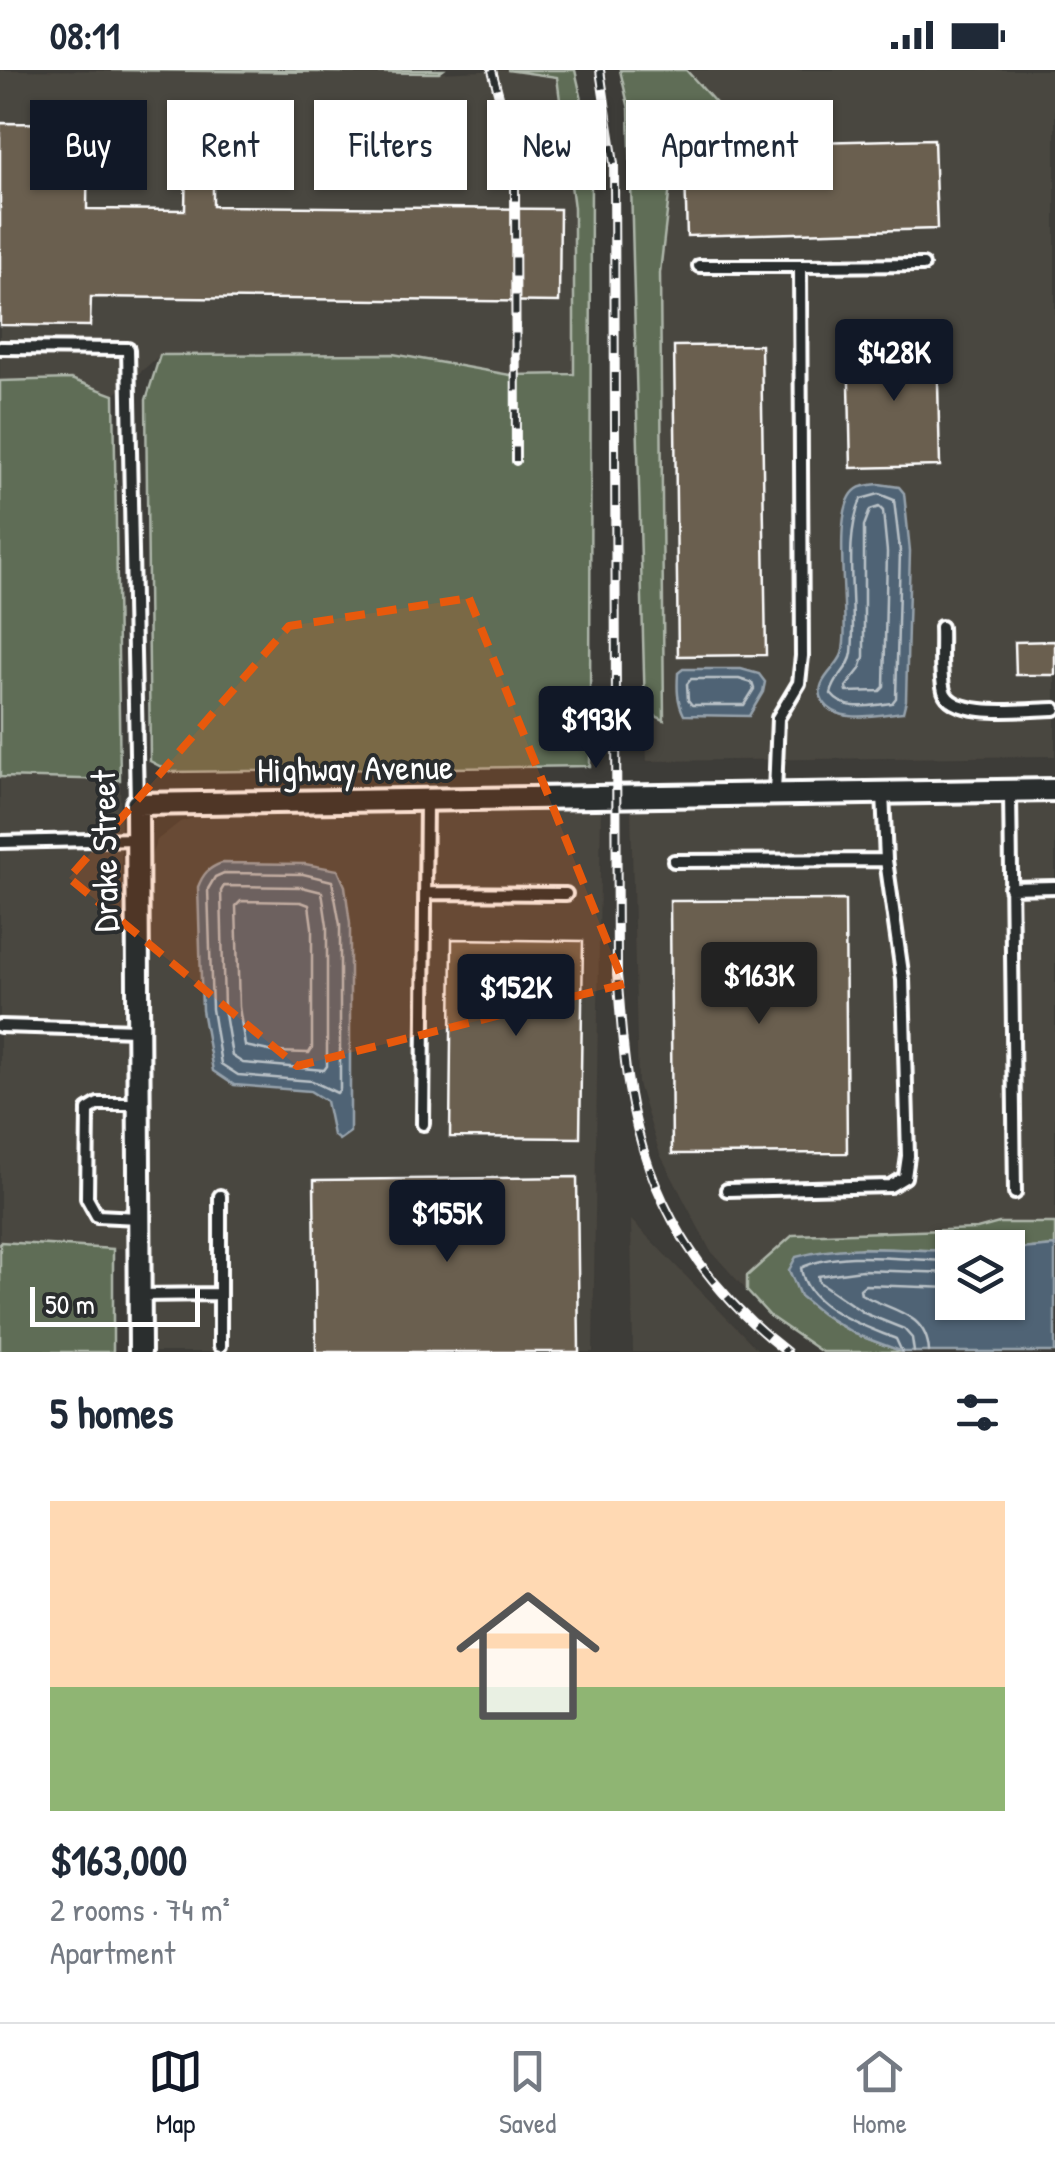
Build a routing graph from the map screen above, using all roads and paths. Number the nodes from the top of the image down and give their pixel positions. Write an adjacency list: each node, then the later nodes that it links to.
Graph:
1 (924, 265): 3 (lane)
2 (700, 266): 3 (lane)
3 (800, 266): 10 (lane)
4 (0, 348): 12 (lane, Drake Street)
5 (941, 627): 6 (lane)
6 (1055, 709)
7 (1010, 790): 8 (street, Highway Avenue); 9 (street, Highway Avenue); 18 (lane)
8 (1055, 790)
9 (883, 792): 10 (street, Highway Avenue); 15 (lane)
10 (775, 793): 11 (street, Highway Avenue)
11 (426, 799): 12 (street, Highway Avenue); 19 (lane)
12 (137, 804): 13 (street, Drake Street)
13 (138, 839): 14 (lane); 22 (street, Drake Street)
14 (0, 842)
15 (886, 860): 16 (lane); 25 (lane)
16 (674, 862)
17 (1055, 887): 18 (lane)
18 (1010, 888): 26 (lane)
19 (426, 893): 20 (lane); 24 (lane)
20 (566, 894)
21 (0, 1026): 22 (lane)
22 (138, 1030): 23 (street, Drake Street)
23 (139, 1104): 28 (street, Drake Street); 28 (lane)
24 (423, 1124)
25 (727, 1190)
26 (1015, 1193)
27 (220, 1196): 29 (lane)
28 (140, 1218): 30 (street, Drake Street)
29 (220, 1294): 30 (lane); 31 (lane)
30 (140, 1295): 32 (street, Drake Street)
31 (220, 1346)
32 (140, 1352)

